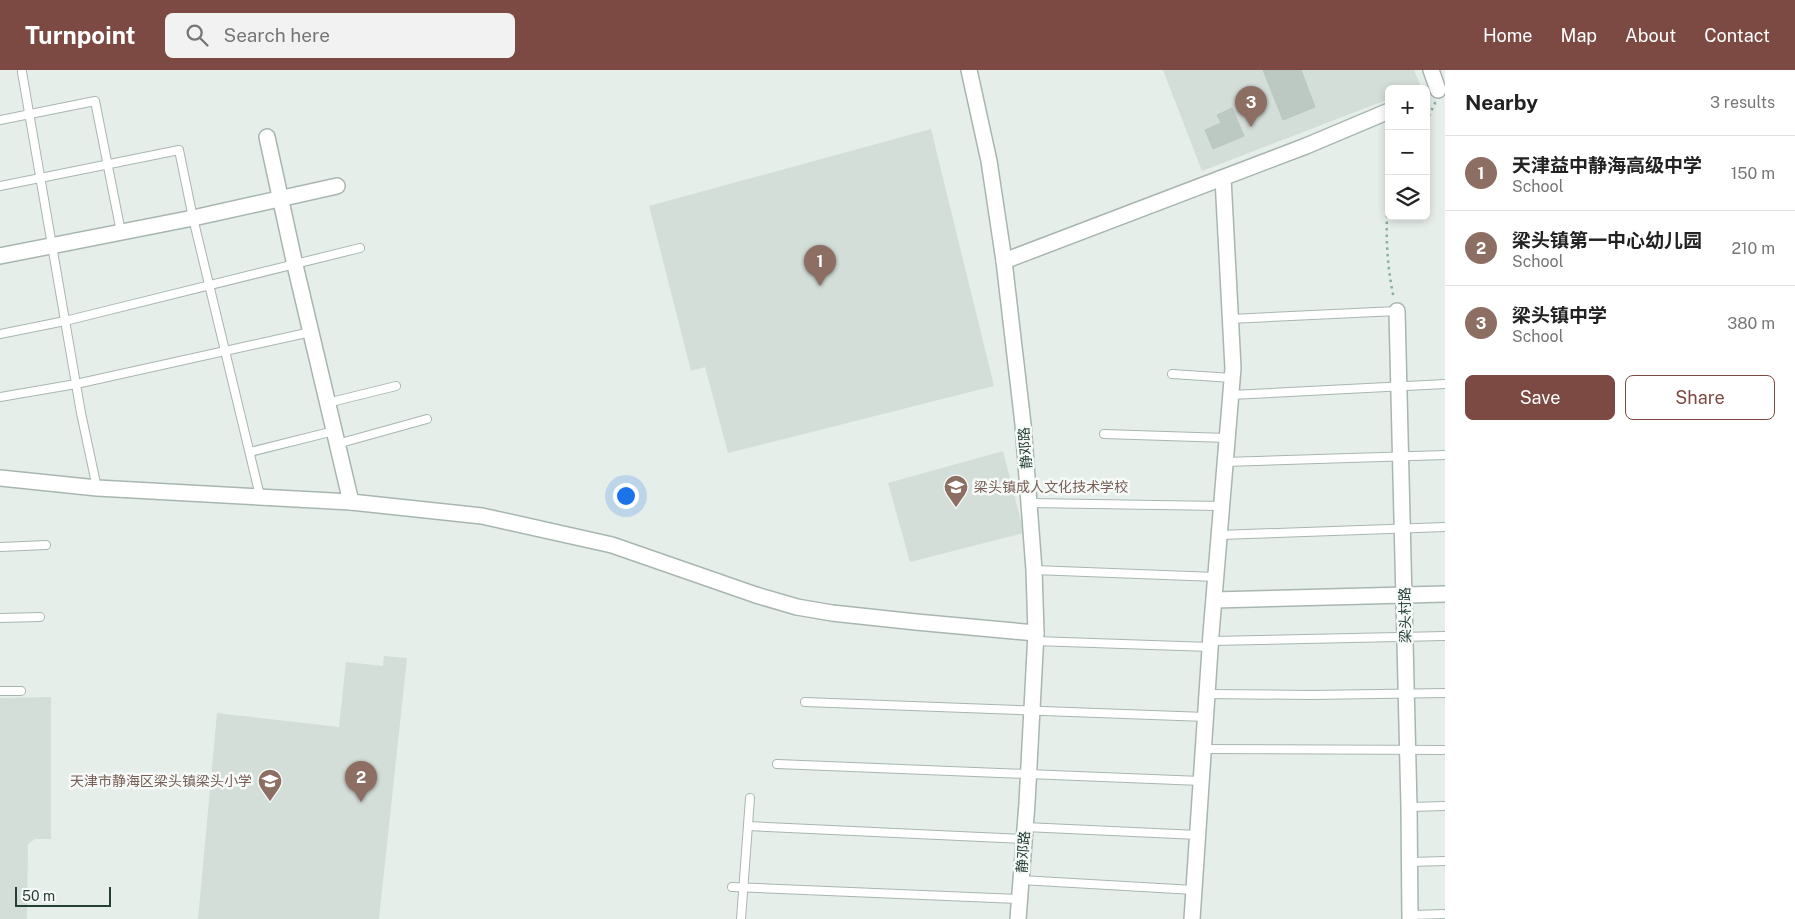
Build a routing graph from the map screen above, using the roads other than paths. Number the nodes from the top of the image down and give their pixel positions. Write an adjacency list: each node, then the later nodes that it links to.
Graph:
1 (969, 70): 20 (street, 静邓路)
2 (1431, 70): 4 (street)
3 (22, 72): 6 (lane)
4 (1436, 91)
5 (1385, 113): 11 (street)
6 (29, 114): 7 (lane); 9 (lane); 10 (lane)
7 (0, 120)
8 (267, 137): 14 (street)
9 (107, 165): 10 (lane); 15 (lane); 16 (lane)
10 (40, 178): 12 (lane); 17 (lane)
11 (1223, 178): 20 (street); 24 (street)
12 (0, 186)
13 (337, 186): 14 (street)
14 (281, 199): 15 (street); 21 (street)
15 (193, 218): 16 (street); 22 (lane)
16 (121, 232): 17 (street)
17 (51, 245): 19 (street); 25 (lane)
18 (360, 248): 21 (lane)
19 (0, 256)
20 (1004, 261): 50 (street, 静邓路)
21 (295, 265): 22 (lane); 26 (street)
22 (210, 285): 25 (lane); 28 (lane)
23 (1397, 311): 24 (lane); 34 (street, 梁头村路)
24 (1230, 319): 30 (street)
25 (65, 321): 27 (lane); 31 (lane)
26 (311, 332): 28 (lane); 37 (street)
27 (0, 334)
28 (226, 351): 31 (lane); 42 (lane)
29 (1172, 374): 30 (lane)
30 (1232, 378): 35 (street)
31 (76, 384): 36 (lane); 47 (lane)
32 (1445, 384): 34 (lane)
33 (396, 386): 37 (lane)
34 (1399, 386): 35 (lane); 44 (street, 梁头村路)
35 (1230, 394): 41 (street)
36 (0, 397)
37 (327, 403): 40 (street)
38 (427, 419): 40 (lane)
39 (1104, 434): 41 (lane)
40 (335, 438): 42 (lane); 49 (street)
41 (1227, 438): 45 (street)
42 (250, 452): 48 (lane)
43 (1445, 455): 44 (lane)
44 (1401, 456): 45 (lane); 53 (street, 梁头村路)
45 (1225, 462): 51 (street)
46 (0, 478): 47 (street)
47 (97, 488): 48 (street)
48 (260, 496): 49 (street)
49 (351, 502): 65 (street)
50 (1030, 503): 51 (lane); 57 (street, 静邓路)
51 (1222, 506): 54 (street)
52 (1445, 527): 53 (lane)
53 (1402, 528): 54 (lane); 60 (street, 梁头村路)
54 (1219, 535): 58 (street)
55 (46, 545): 56 (lane)
56 (0, 547)
57 (1034, 570): 58 (lane); 65 (street, 静邓路)
58 (1216, 577): 61 (street)
59 (1445, 594): 60 (street)
60 (1404, 595): 61 (street); 66 (street, 梁头村路)
61 (1214, 600): 67 (street)
62 (40, 617): 63 (lane)
63 (0, 618)
64 (1445, 636): 66 (lane)
65 (1036, 637): 67 (lane); 74 (street, 静邓路)
66 (1405, 638): 67 (lane); 72 (street, 梁头村路)
67 (1210, 644): 71 (street)
68 (0, 691): 69 (lane)
69 (21, 691)
70 (1445, 693): 72 (lane)
71 (1207, 694): 72 (lane); 75 (street)
72 (1406, 694): 77 (street, 梁头村路)
73 (805, 702): 74 (lane)
74 (1032, 711): 75 (lane); 80 (street, 静邓路)
75 (1206, 717): 76 (street)
76 (1203, 749): 77 (lane); 81 (street)
77 (1408, 750): 78 (lane); 84 (street, 梁头村路)
78 (1445, 750)
79 (777, 764): 80 (lane)
80 (1028, 774): 81 (lane); 86 (street, 静邓路)
81 (1201, 781): 87 (street)
82 (750, 798): 85 (lane)
83 (1445, 806): 84 (lane)
84 (1409, 807): 89 (street, 梁头村路)
85 (748, 826): 86 (lane); 92 (lane)
86 (1025, 833): 87 (lane); 90 (street, 静邓路)
87 (1198, 835): 93 (street)
88 (1445, 861): 89 (lane)
89 (1410, 862): 96 (street, 梁头村路)
90 (1021, 880): 93 (lane); 94 (street, 静邓路)
91 (732, 887): 92 (lane)
92 (743, 888): 94 (lane); 97 (lane)
93 (1194, 890): 99 (street)
94 (1020, 899): 98 (street, 静邓路)
95 (1445, 914): 96 (lane)
96 (1410, 917)
97 (741, 919)
98 (1018, 919)
99 (1192, 919)

